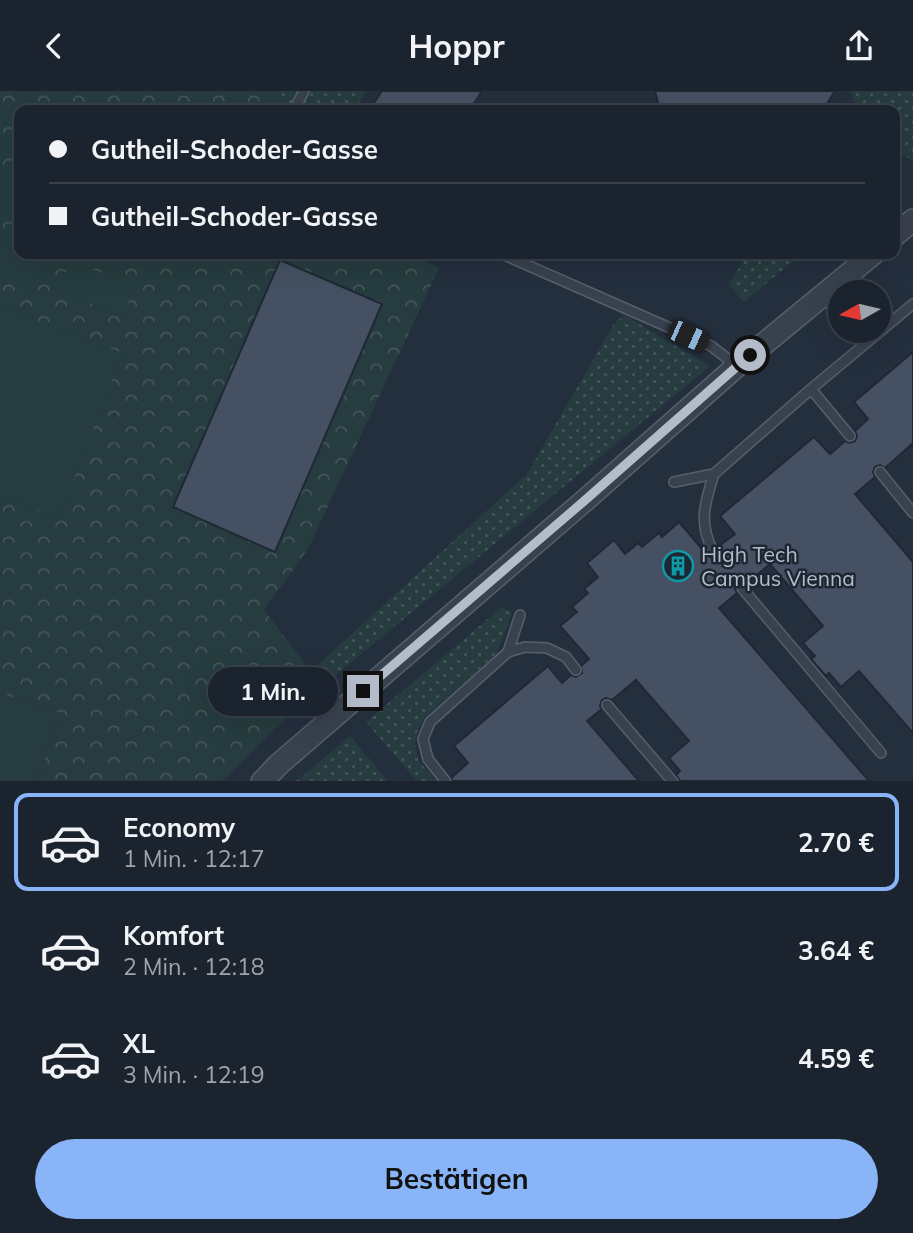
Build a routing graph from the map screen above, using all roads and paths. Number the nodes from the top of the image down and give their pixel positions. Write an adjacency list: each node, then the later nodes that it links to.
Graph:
1 (513, 259): 4 (lane)
2 (867, 259): 4 (street)
3 (913, 304): 5 (lane)
4 (737, 366): 18 (street)
5 (811, 389): 6 (lane); 8 (lane)
6 (850, 436)
7 (880, 472): 10 (lane)
8 (714, 474): 9 (lane); 11 (lane)
9 (674, 482)
10 (913, 513)
11 (713, 551)
12 (742, 588): 17 (lane)
13 (520, 615): 14 (lane)
14 (508, 652): 15 (lane); 19 (lane)
15 (576, 670)
16 (607, 705): 20 (lane)
17 (881, 754)
18 (263, 781)
19 (445, 781)
20 (672, 781)

